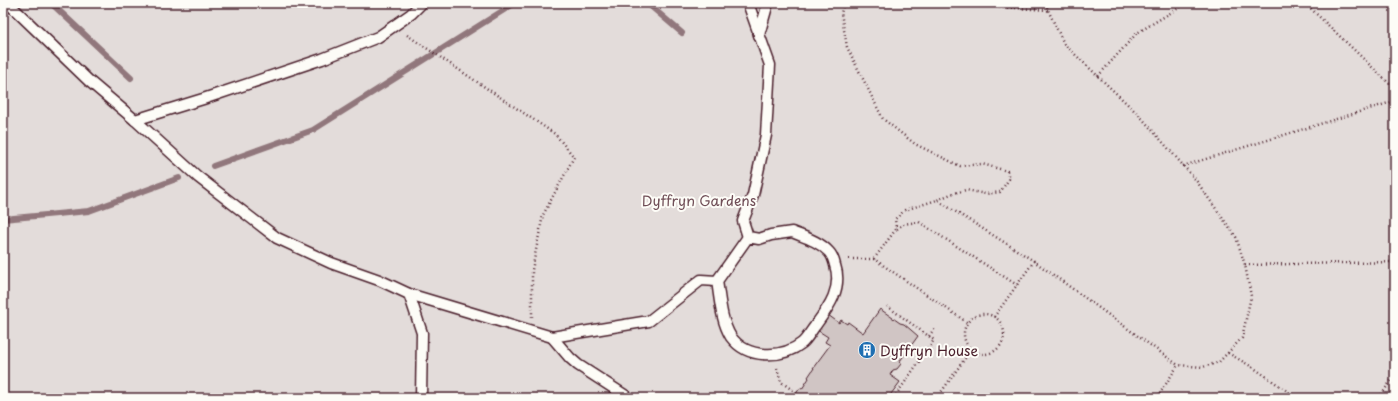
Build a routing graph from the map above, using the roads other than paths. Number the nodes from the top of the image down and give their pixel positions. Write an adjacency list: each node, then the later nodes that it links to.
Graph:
1 (8, 3): 6 (lane)
2 (422, 3): 6 (lane)
3 (748, 3): 5 (lane)
4 (768, 3): 5 (lane)
5 (759, 35): 7 (lane)
6 (135, 120): 9 (lane)
7 (748, 237): 8 (lane); 8 (lane)
8 (717, 281): 10 (lane)
9 (409, 294): 10 (lane); 11 (lane)
10 (552, 337): 12 (lane)
11 (421, 398)
12 (629, 398)

